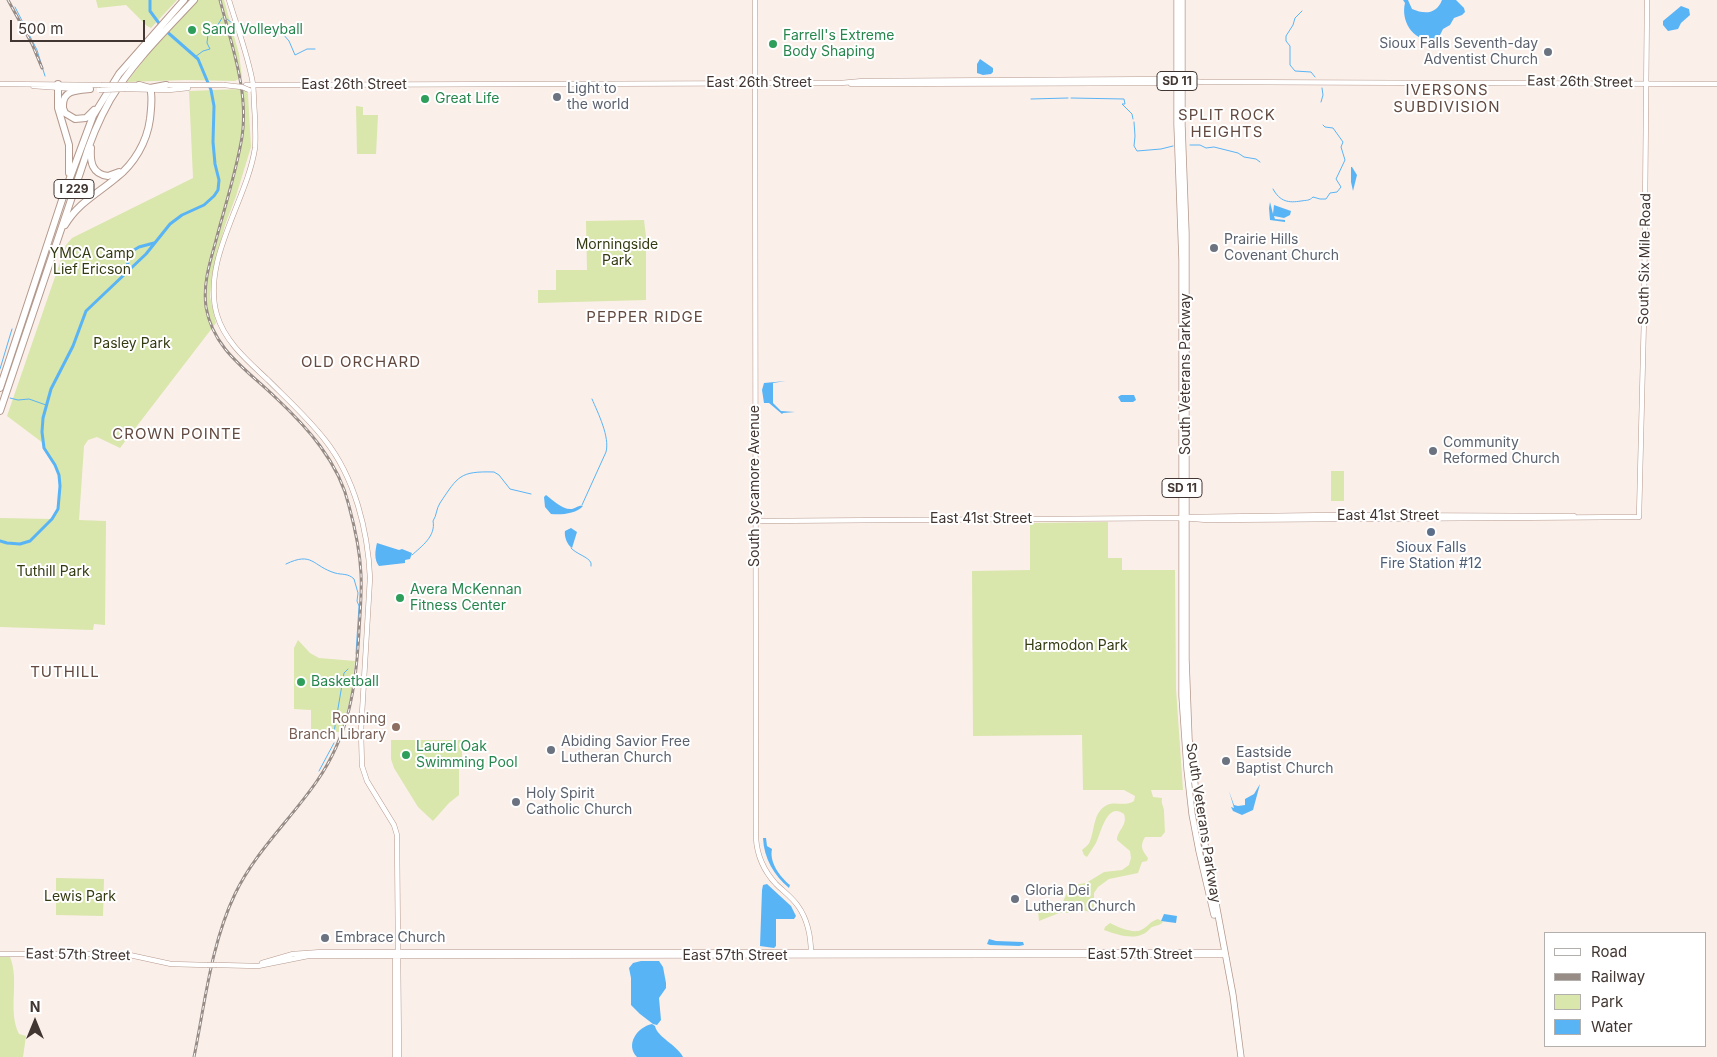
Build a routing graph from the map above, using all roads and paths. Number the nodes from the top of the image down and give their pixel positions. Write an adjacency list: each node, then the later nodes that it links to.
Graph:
1 (184, 0): 8 (highway, I 229)
2 (194, 0): 8 (highway, I 229)
3 (229, 0): 18 (main road)
4 (755, 0): 11 (main road, South Sycamore Avenue)
5 (1177, 0): 10 (highway, South Veterans Parkway / SD 11)
6 (1182, 0): 10 (highway, South Veterans Parkway / SD 11)
7 (1647, 0): 12 (main road, South Six Mile Road)
8 (173, 17): 9 (highway, I 229)
9 (154, 38): 26 (highway, I 229); 28 (highway, I 229)
10 (1180, 81): 11 (main road, East 26th Street); 12 (main road, East 26th Street); 36 (highway, South Veterans Parkway / SD 11)
11 (755, 83): 18 (main road, East 26th Street); 37 (main road, South Sycamore Avenue)
12 (1646, 83): 14 (main road, East 26th Street); 35 (main road, South Six Mile Road)
13 (0, 84): 19 (main road, East 26th Street)
14 (1717, 84)
15 (139, 85): 16 (main road, East 26th Street); 22 (main road, East 26th Street); 24 (highway)
16 (166, 85): 20 (main road, East 26th Street); 24 (highway)
17 (224, 85): 18 (main road, East 26th Street, bridge); 20 (main road, East 26th Street); 25 (main road, bridge)
18 (253, 85): 25 (main road)
19 (59, 86): 21 (main road, East 26th Street); 23 (main road, East 26th Street); 27 (highway); 29 (highway)
20 (196, 86): 24 (main road, East 26th Street)
21 (100, 87): 22 (main road, East 26th Street, bridge); 23 (main road, East 26th Street)
22 (127, 87): 24 (main road, East 26th Street)
23 (90, 90): 27 (highway)
24 (152, 91): 28 (highway); 30 (highway)
25 (252, 92): 42 (main road)
26 (105, 95): 27 (highway); 29 (highway, I 229)
27 (64, 111)
28 (96, 128): 30 (highway, I 229)
29 (64, 194): 31 (highway, I 229)
30 (54, 252): 32 (highway, I 229)
31 (39, 271): 32 (highway); 33 (highway, I 229)
32 (37, 302): 34 (highway, I 229)
33 (0, 388)
34 (0, 411)
35 (1639, 517): 36 (main road, East 41st Street)
36 (1184, 518): 37 (main road, East 41st Street); 41 (highway, South Veterans Parkway / SD 11)
37 (756, 519): 40 (main road, South Sycamore Avenue)
38 (344, 952): 42 (main road, East 57th Street); 43 (main road); 44 (main road, East 57th Street)
39 (0, 954): 44 (main road, East 57th Street, bridge)
40 (811, 954): 41 (main road, East 57th Street); 42 (main road, East 57th Street)
41 (1223, 954): 46 (highway, SD 11)
42 (397, 955): 43 (main road, East 57th Street); 45 (main road)
43 (321, 956): 44 (main road, East 57th Street)
44 (246, 965)
45 (397, 1057)
46 (1241, 1057)

